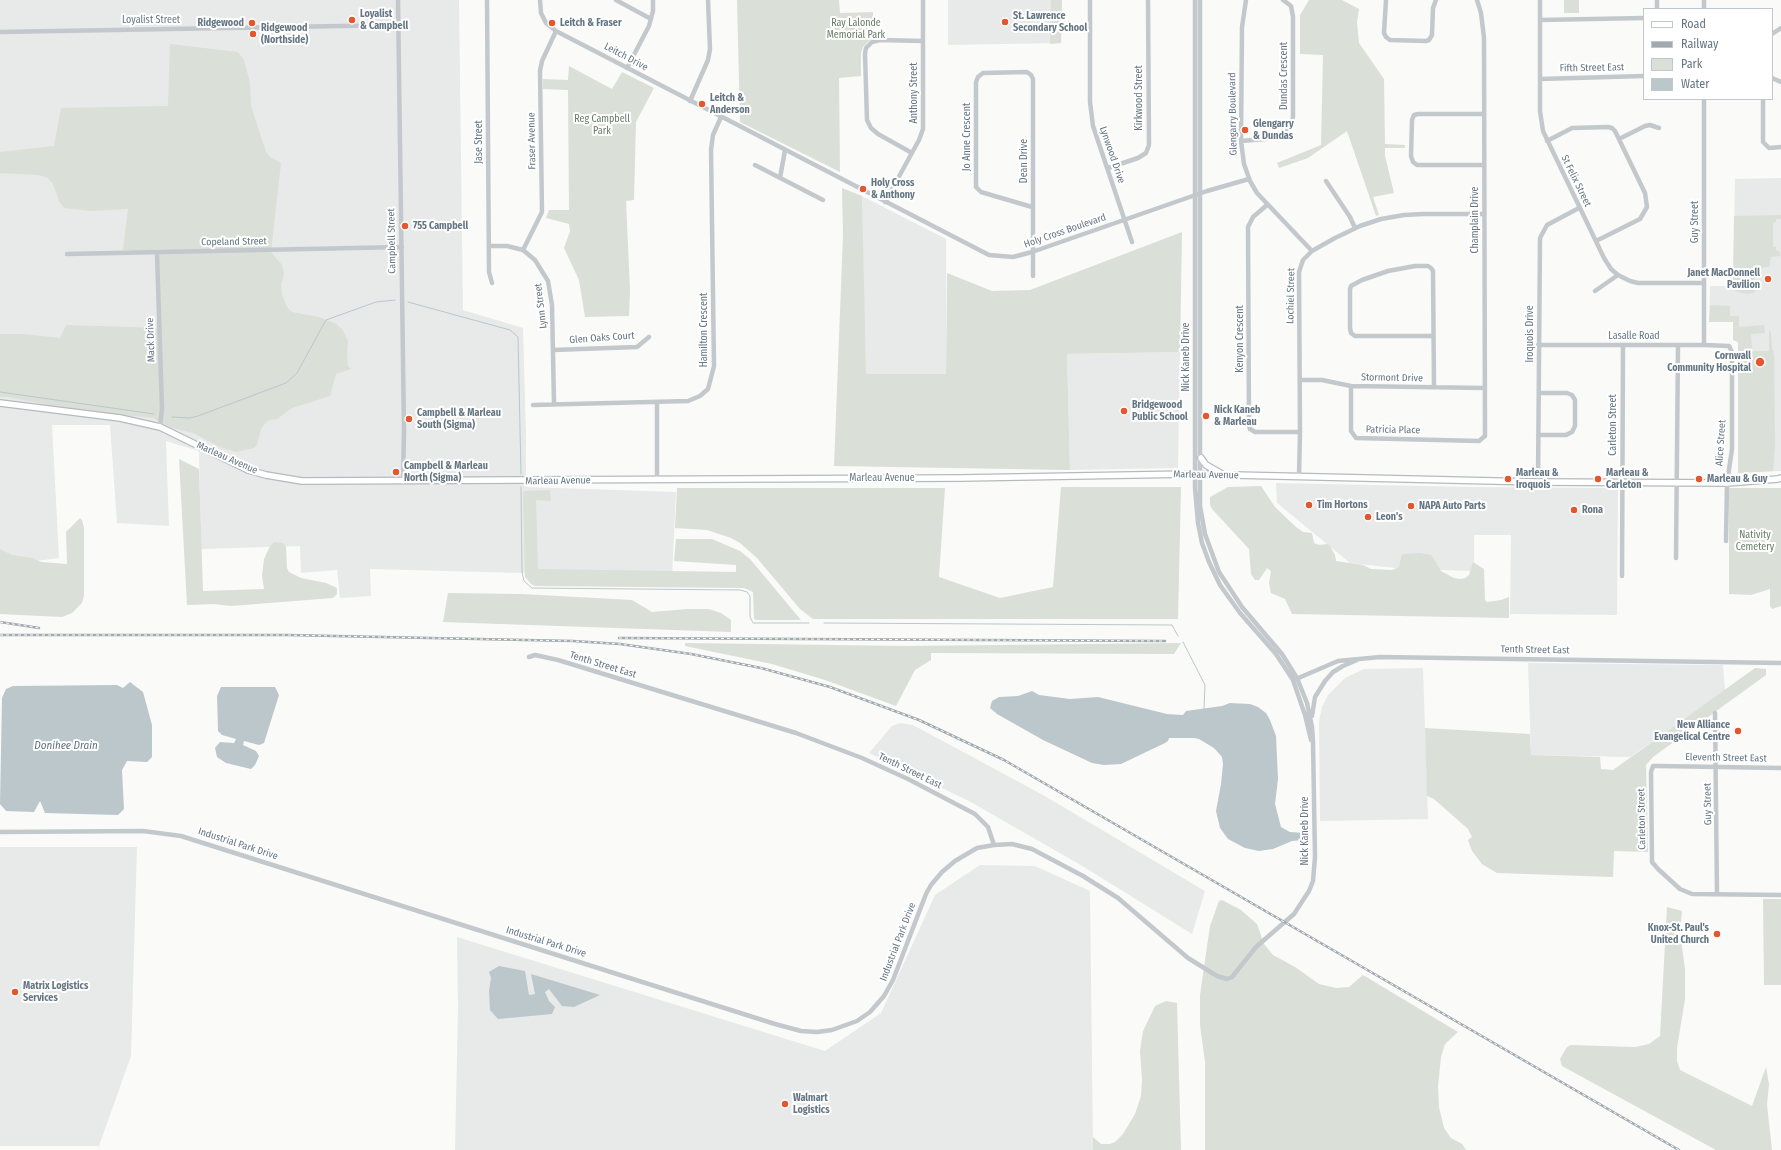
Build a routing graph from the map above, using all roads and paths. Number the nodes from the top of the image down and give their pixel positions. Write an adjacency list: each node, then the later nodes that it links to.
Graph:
1 (398, 0): 21 (street, Campbell Street)
2 (486, 0): 59 (street, Jase Street)
3 (540, 0): 22 (street, Leitch Drive)
4 (616, 0): 19 (street)
5 (653, 0): 19 (street)
6 (708, 0): 31 (street)
7 (923, 0): 24 (street, Anthony Street)
8 (1090, 0): 43 (street, Lynwood Drive)
9 (1148, 0): 43 (street, Kirkwood Street)
10 (1195, 0): 48 (street, Nick Kaneb Drive)
11 (1200, 0): 47 (street, Nick Kaneb Drive)
12 (1246, 0): 37 (street, Glengarry Boulevard)
13 (1283, 0): 37 (street, Dundas Crescent)
14 (1386, 0): 15 (street)
15 (1436, 0)
16 (1477, 0): 32 (street, Champlain Drive)
17 (1540, 0): 20 (street, St Felix Street)
18 (1643, 18): 20 (street)
19 (652, 19): 25 (street)
20 (1540, 20): 28 (street, St Felix Street)
21 (398, 25): 23 (street, Loyalist Street); 60 (street, Campbell Street)
22 (556, 31): 25 (street, Leitch Drive); 61 (street, Fraser Avenue)
23 (0, 32)
24 (923, 41): 40 (street, Anthony Street); 40 (street)
25 (627, 68): 31 (street, Leitch Drive)
26 (1027, 72): 52 (street, Dean Drive); 52 (street, Jo Anne Crescent)
27 (1643, 76): 28 (street, Fifth Street East)
28 (1540, 79): 36 (street, St Felix Street)
29 (1704, 100): 68 (street, Guy Street)
30 (1764, 100): 38 (street)
31 (690, 101): 33 (street, Leitch Drive)
32 (1484, 114): 42 (street, Champlain Drive); 42 (street)
33 (721, 117): 39 (street, Holy Cross Boulevard); 84 (street, Hamilton Crescent)
34 (1659, 128): 35 (street)
35 (1619, 139): 36 (street); 57 (street)
36 (1547, 140): 53 (street, St Felix Street)
37 (1242, 141): 45 (street, Glengarry Boulevard)
38 (1781, 147)
39 (785, 150): 44 (street); 50 (street, Holy Cross Boulevard)
40 (912, 153): 50 (street, Anthony Street)
41 (755, 165): 44 (street)
42 (1484, 165): 54 (street, Champlain Drive)
43 (1108, 168): 55 (street, Lynwood Drive)
44 (780, 178): 49 (street)
45 (1249, 179): 47 (street, Holy Cross Boulevard); 51 (street, Glengarry Boulevard)
46 (1326, 181): 56 (street)
47 (1200, 194): 48 (street, Holy Cross Boulevard); 92 (street, Nick Kaneb Drive)
48 (1195, 196): 55 (street, Holy Cross Boulevard); 93 (street, Nick Kaneb Drive)
49 (823, 200)
50 (886, 202): 62 (street, Holy Cross Boulevard)
51 (1267, 205): 63 (street, Glengarry Boulevard); 89 (street, Kenyon Crescent)
52 (1032, 207): 62 (street, Dean Drive)
53 (1579, 208): 57 (street, St Felix Street); 73 (street, Iroquois Drive)
54 (1484, 214): 56 (street, Lochiel Street); 82 (street, Champlain Drive)
55 (1125, 220): 58 (street, Lynwood Drive); 62 (street, Holy Cross Boulevard)
56 (1355, 228): 63 (street, Lochiel Street)
57 (1596, 241): 66 (street, St Felix Street)
58 (1132, 242)
59 (488, 246): 61 (street); 69 (street, Jase Street)
60 (402, 247): 64 (street, Copeland Street); 98 (street, Campbell Street)
61 (523, 250): 78 (street, Lynn Street)
62 (1032, 252): 67 (street, Dean Drive)
63 (1312, 252): 79 (street, Lochiel Street)
64 (157, 253): 65 (street, Copeland Street); 88 (street, Mack Drive)
65 (67, 254)
66 (1618, 275): 68 (street, St Felix Street); 70 (street)
67 (1032, 276)
68 (1704, 283): 76 (street, Guy Street)
69 (492, 284)
70 (1595, 291)
71 (1433, 336): 71 (street); 81 (street)
72 (649, 337): 78 (street, Glen Oaks Court)
73 (1538, 345): 74 (street, Lasalle Road); 83 (street, Iroquois Drive)
74 (1623, 345): 75 (street, Lasalle Road); 100 (street, Carleton Street)
75 (1678, 345): 76 (street, Lasalle Road); 101 (street)
76 (1704, 345): 77 (street, Lasalle Road)
77 (1730, 347): 102 (street, Alice Street)
78 (554, 350): 86 (street, Lynn Street)
79 (1300, 380): 80 (street, Stormont Drive); 89 (street, Lochiel Street)
80 (1351, 386): 81 (street, Stormont Drive); 91 (street, Patricia Place)
81 (1434, 388): 82 (street, Stormont Drive)
82 (1485, 388): 91 (street, Champlain Drive)
83 (1539, 393): 90 (street, Iroquois Drive); 90 (street)
84 (657, 402): 86 (street, Hamilton Crescent); 97 (street)
85 (0, 403): 88 (main road, Marleau Avenue)
86 (554, 403): 87 (street, Hamilton Crescent)
87 (533, 405)
88 (160, 427): 98 (main road, Marleau Avenue)
89 (1300, 432): 95 (street, Lochiel Street)
90 (1538, 435): 99 (street, Iroquois Drive)
91 (1483, 439)
92 (1201, 458): 93 (street, Nick Kaneb Drive); 94 (main road)
93 (1198, 475): 94 (main road, Marleau Avenue); 97 (main road, Marleau Avenue); 109 (street, Nick Kaneb Drive)
94 (1224, 475): 95 (main road, Marleau Avenue)
95 (1298, 477): 99 (main road, Marleau Avenue)
96 (1780, 479): 102 (main road, Marleau Avenue)
97 (657, 480): 98 (main road, Marleau Avenue)
98 (402, 482)
99 (1538, 482): 100 (main road, Marleau Avenue)
100 (1622, 482): 101 (main road, Marleau Avenue); 105 (street, Carleton Street)
101 (1677, 482): 102 (main road, Marleau Avenue); 104 (street)
102 (1727, 483): 103 (street, Alice Street)
103 (1726, 541)
104 (1676, 558)
105 (1622, 576)
106 (529, 657): 117 (street, Tenth Street East)
107 (1367, 658): 108 (street, Tenth Street East); 109 (street, Tenth Street East); 111 (street)
108 (1781, 663)
109 (1295, 679): 111 (street, Nick Kaneb Drive); 112 (street, Nick Kaneb Drive)
110 (1715, 713): 114 (street, Guy Street)
111 (1312, 727): 112 (street, Nick Kaneb Drive)
112 (1313, 754): 117 (street, Nick Kaneb Drive)
113 (1670, 766): 114 (street, Eleventh Street East); 118 (street, Carleton Street)
114 (1716, 766): 115 (street, Eleventh Street East); 118 (street, Guy Street)
115 (1781, 768)
116 (0, 832): 117 (street, Industrial Park Drive)
117 (994, 845)
118 (1716, 894): 119 (street)
119 (1781, 895)

